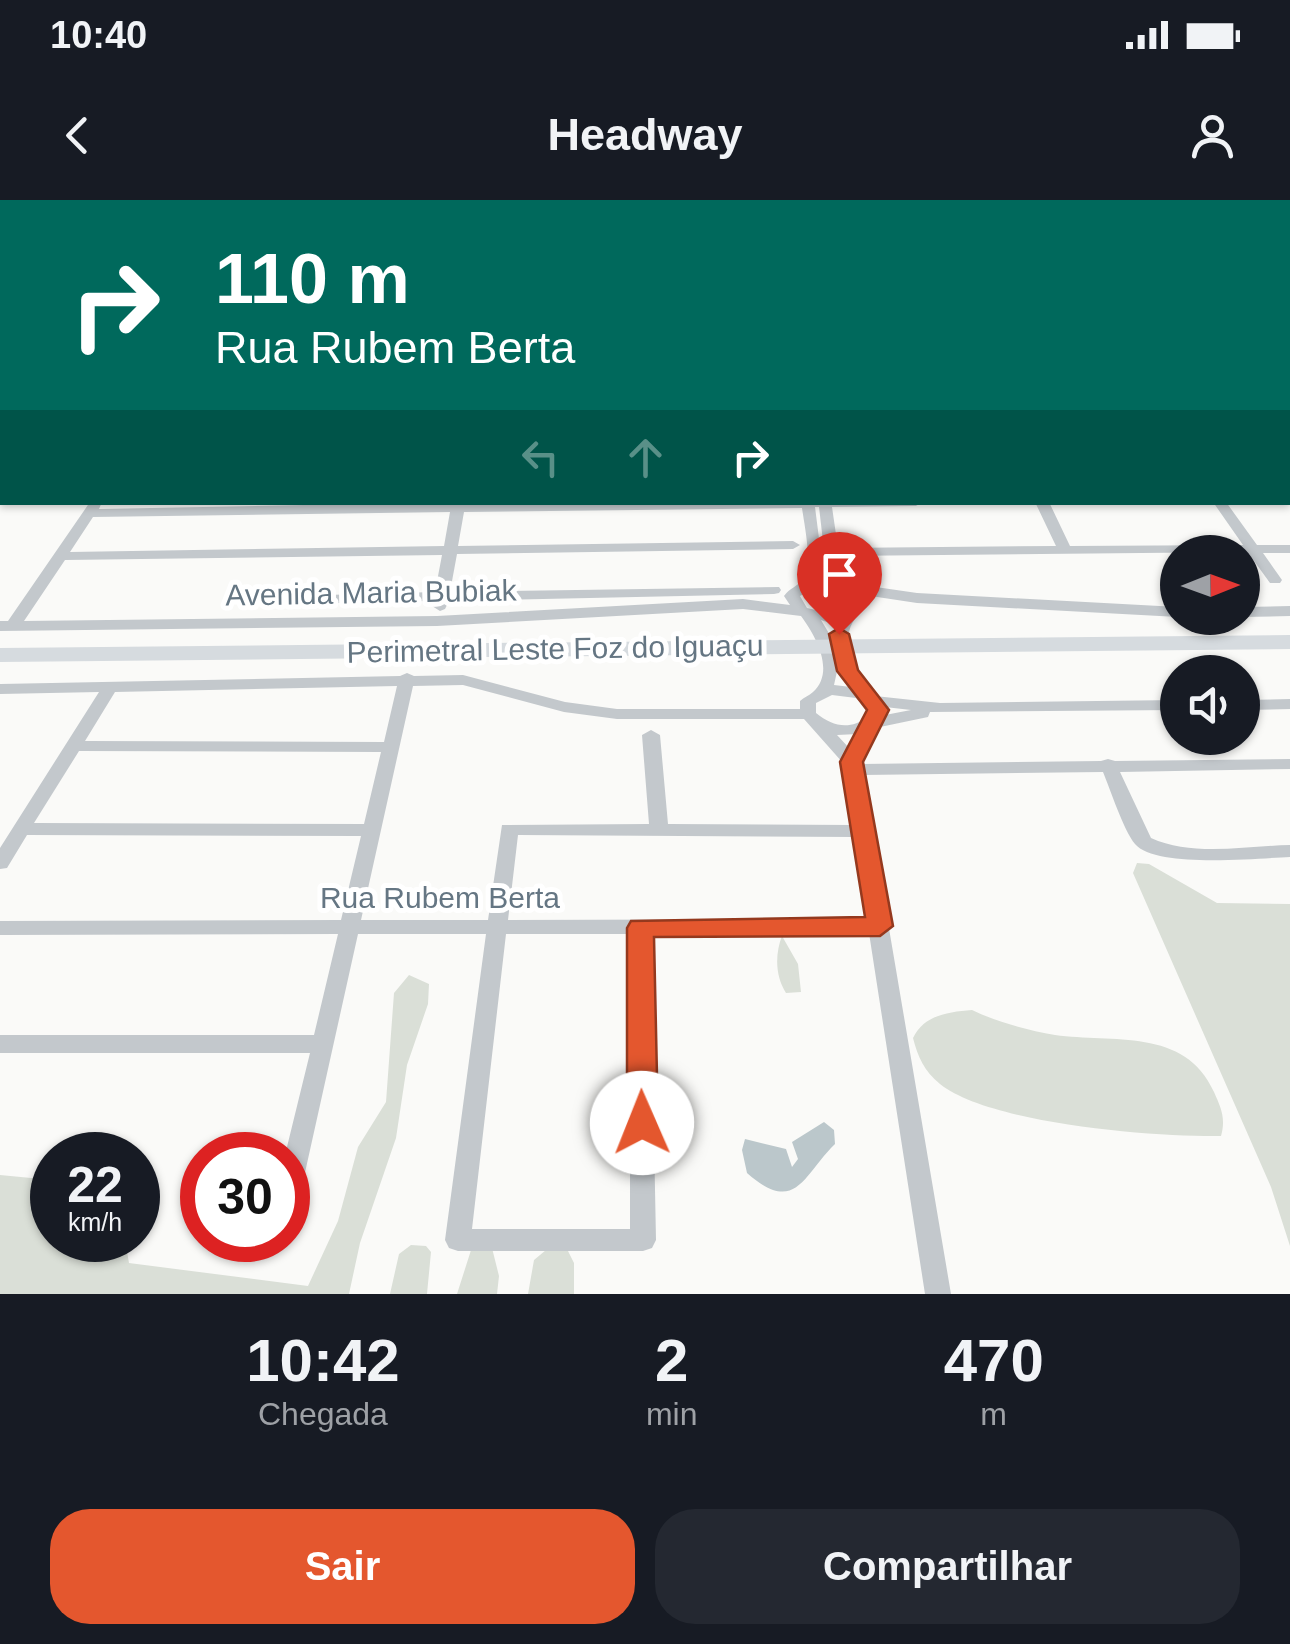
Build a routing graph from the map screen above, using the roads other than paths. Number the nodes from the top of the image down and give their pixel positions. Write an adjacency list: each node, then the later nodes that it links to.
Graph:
1 (459, 505): 6 (street); 9 (street)
2 (808, 505): 18 (street)
3 (825, 505): 13 (street)
4 (1043, 505): 14 (street)
5 (1221, 505): 7 (street)
6 (93, 508): 15 (street)
7 (1242, 535)
8 (792, 545): 9 (street)
9 (450, 548): 15 (street); 21 (street)
10 (1290, 549): 11 (street)
11 (1260, 550)
12 (1160, 551): 14 (street)
13 (831, 552): 14 (street); 19 (street)
14 (1066, 552)
15 (61, 556): 31 (street)
16 (1260, 560): 17 (street)
17 (1275, 580)
18 (802, 586): 19 (street); 24 (street, Avenida Maria Bubiak); 28 (street)
19 (850, 588): 22 (street); 25 (street)
20 (774, 590): 21 (street)
21 (442, 596): 23 (street); 30 (street)
22 (917, 598): 25 (street, Avenida Maria Bubiak); 26 (street)
23 (294, 599)
24 (743, 604): 28 (street, Avenida Maria Bubiak); 30 (street, Avenida Maria Bubiak)
25 (855, 610): 28 (street, Avenida Maria Bubiak); 38 (street)
26 (1160, 611)
27 (1290, 611): 29 (street)
28 (805, 612): 37 (street)
29 (1260, 612)
30 (437, 621): 31 (street, Avenida Maria Bubiak)
31 (6, 626)
32 (1290, 642): 33 (highway, Perimetral Leste Foz do Iguaçu)
33 (0, 655)
34 (407, 678): 35 (street); 43 (street); 47 (street)
35 (110, 687): 36 (street); 46 (street)
36 (0, 689)
37 (823, 691): 38 (street); 43 (street)
38 (870, 698): 42 (street); 44 (street)
39 (1290, 704): 40 (street)
40 (1260, 705)
41 (1160, 706): 42 (street)
42 (940, 708): 44 (street)
43 (812, 719): 44 (street); 50 (street)
44 (873, 723): 50 (street)
45 (651, 735): 51 (street)
46 (74, 746): 47 (street); 52 (street)
47 (390, 747): 53 (street)
48 (1108, 764): 49 (street); 50 (street); 55 (street)
49 (1290, 764)
50 (852, 766): 54 (street)
51 (659, 828): 54 (street); 60 (street)
52 (22, 829): 53 (street); 56 (street)
53 (371, 830): 58 (street)
54 (863, 831): 57 (street)
55 (1290, 850)
56 (0, 863)
57 (880, 926): 61 (street, Rua Rubem Berta); 65 (street)
58 (350, 927): 59 (street, Rua Rubem Berta); 60 (street, Rua Rubem Berta); 63 (street)
59 (0, 928)
60 (496, 928): 61 (street, Rua Rubem Berta); 61 (street)
61 (640, 928)
62 (0, 1044): 63 (street)
63 (322, 1044): 64 (street)
64 (302, 1132)
65 (938, 1294)

